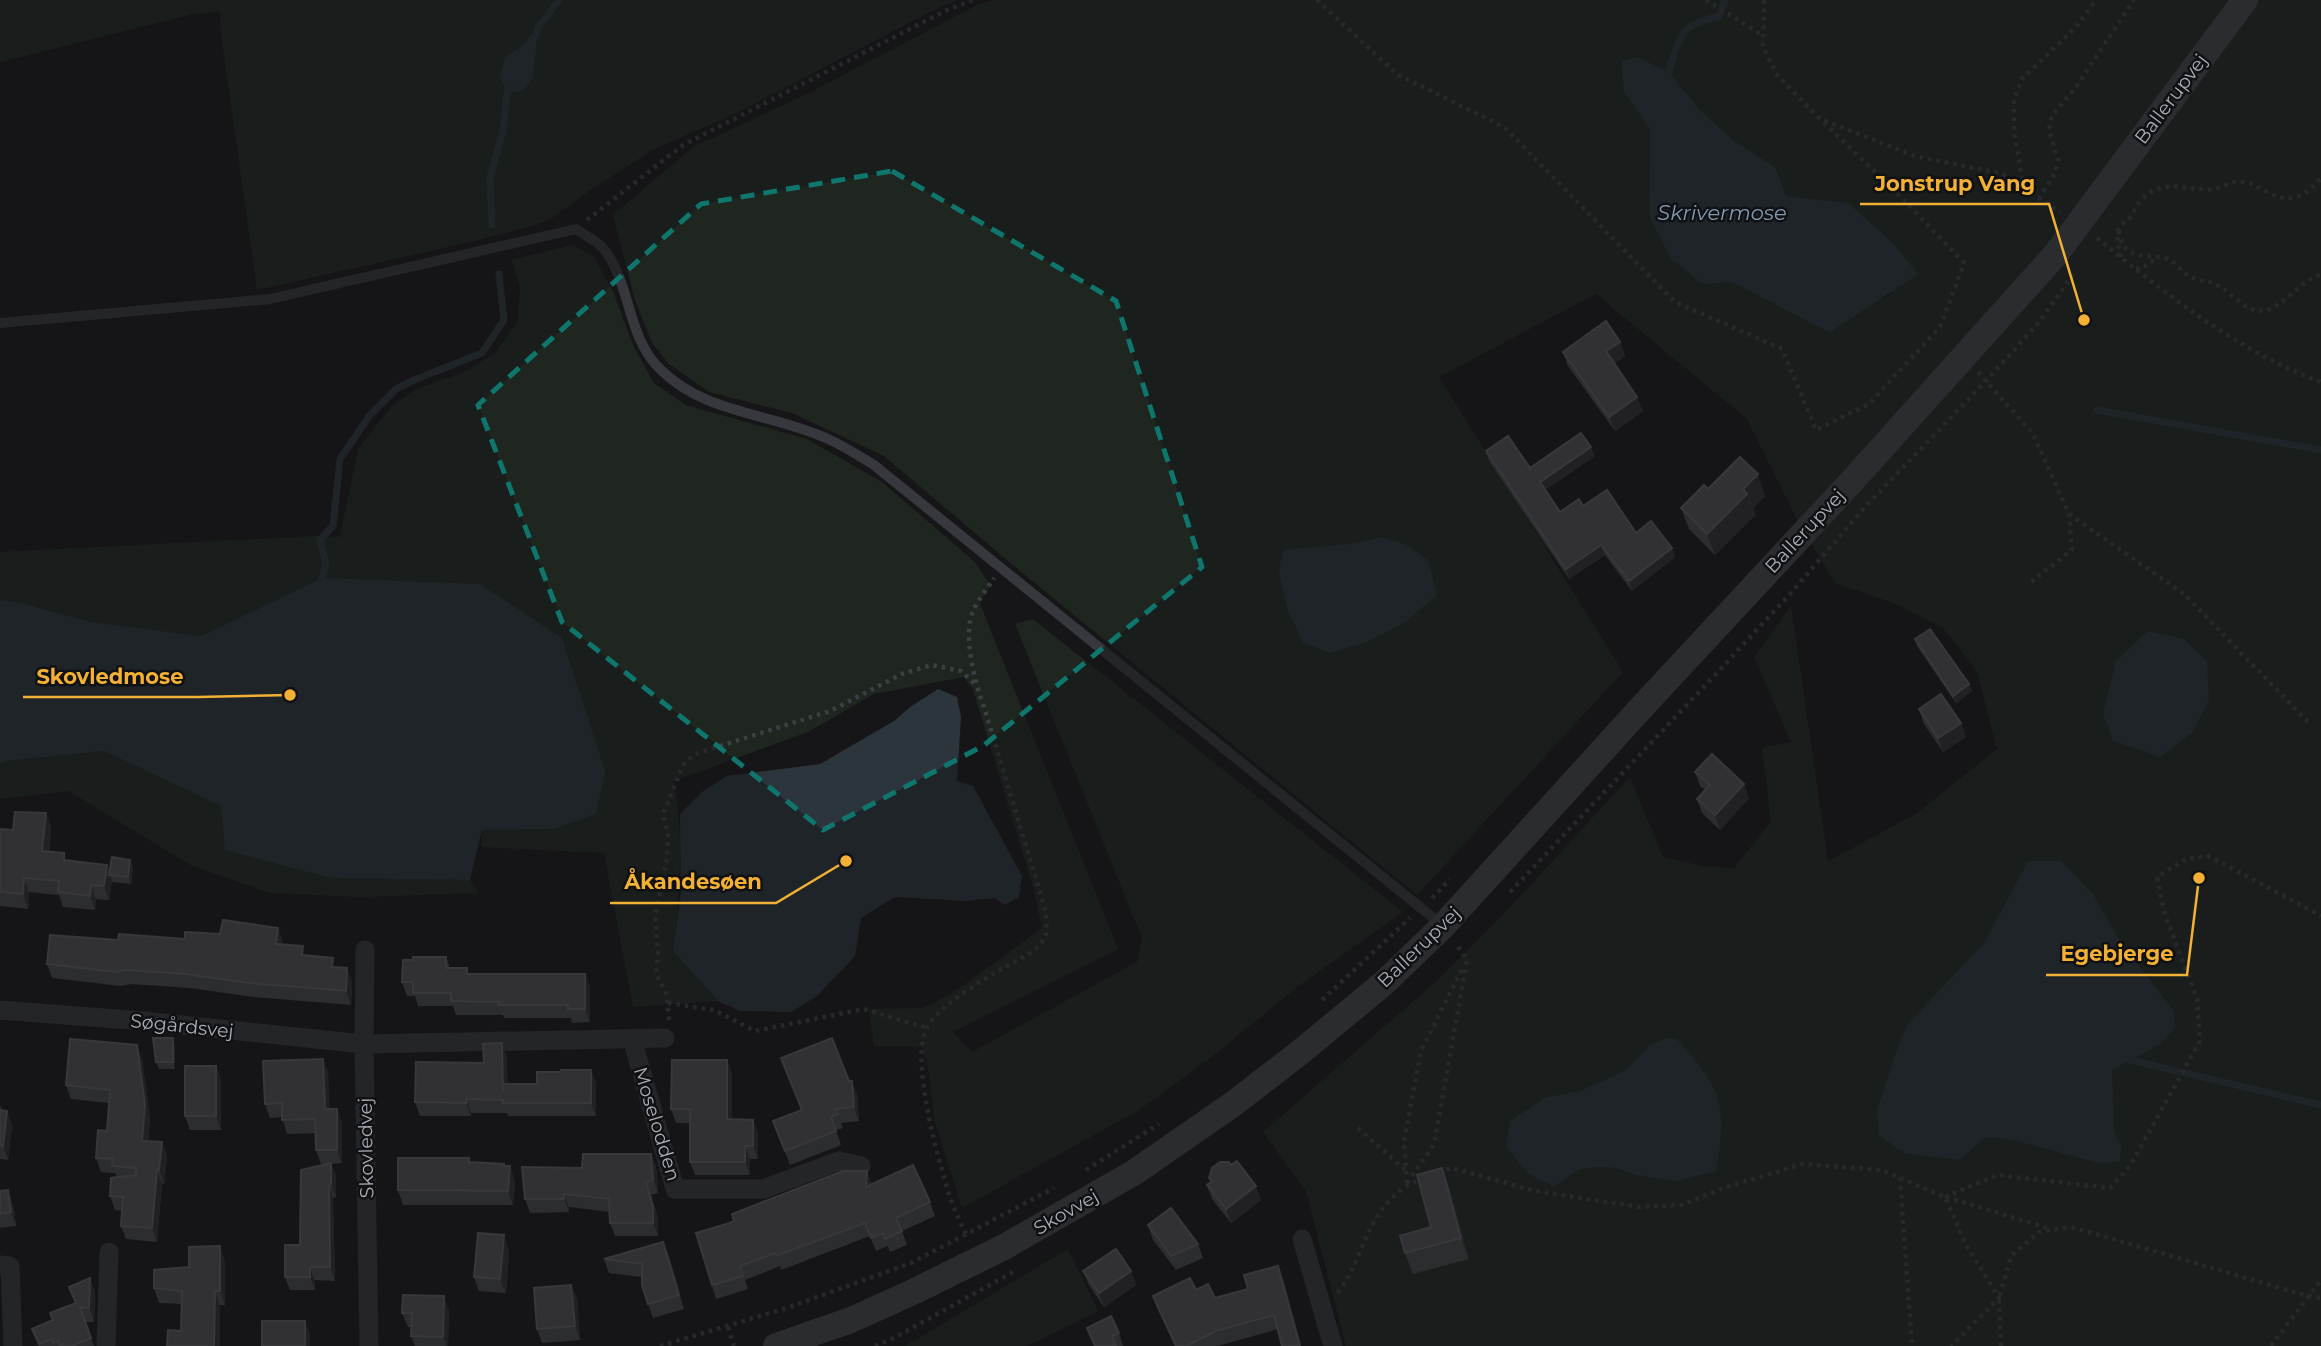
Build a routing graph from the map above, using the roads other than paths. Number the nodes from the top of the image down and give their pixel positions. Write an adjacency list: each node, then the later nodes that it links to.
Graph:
1 (2245, 0): 3 (street, Ballerupvej)
2 (0, 323): 3 (lane)
3 (1443, 926): 6 (street, Ballerupvej)
4 (365, 950): 9 (street, Skovledvej)
5 (0, 1010): 9 (street, Søgårdsvej)
6 (1320, 1019): 17 (street, Skovvej)
7 (665, 1038): 8 (street, Moselodden)
8 (632, 1039): 9 (street, Moselodden); 10 (street, Moselodden)
9 (364, 1044): 16 (street, Skovledvej)
10 (861, 1167)
11 (1302, 1239): 18 (street)
12 (109, 1252): 15 (street)
13 (0, 1265): 14 (street)
14 (13, 1346)
15 (106, 1346)
16 (369, 1346)
17 (776, 1346)
18 (1333, 1346)

